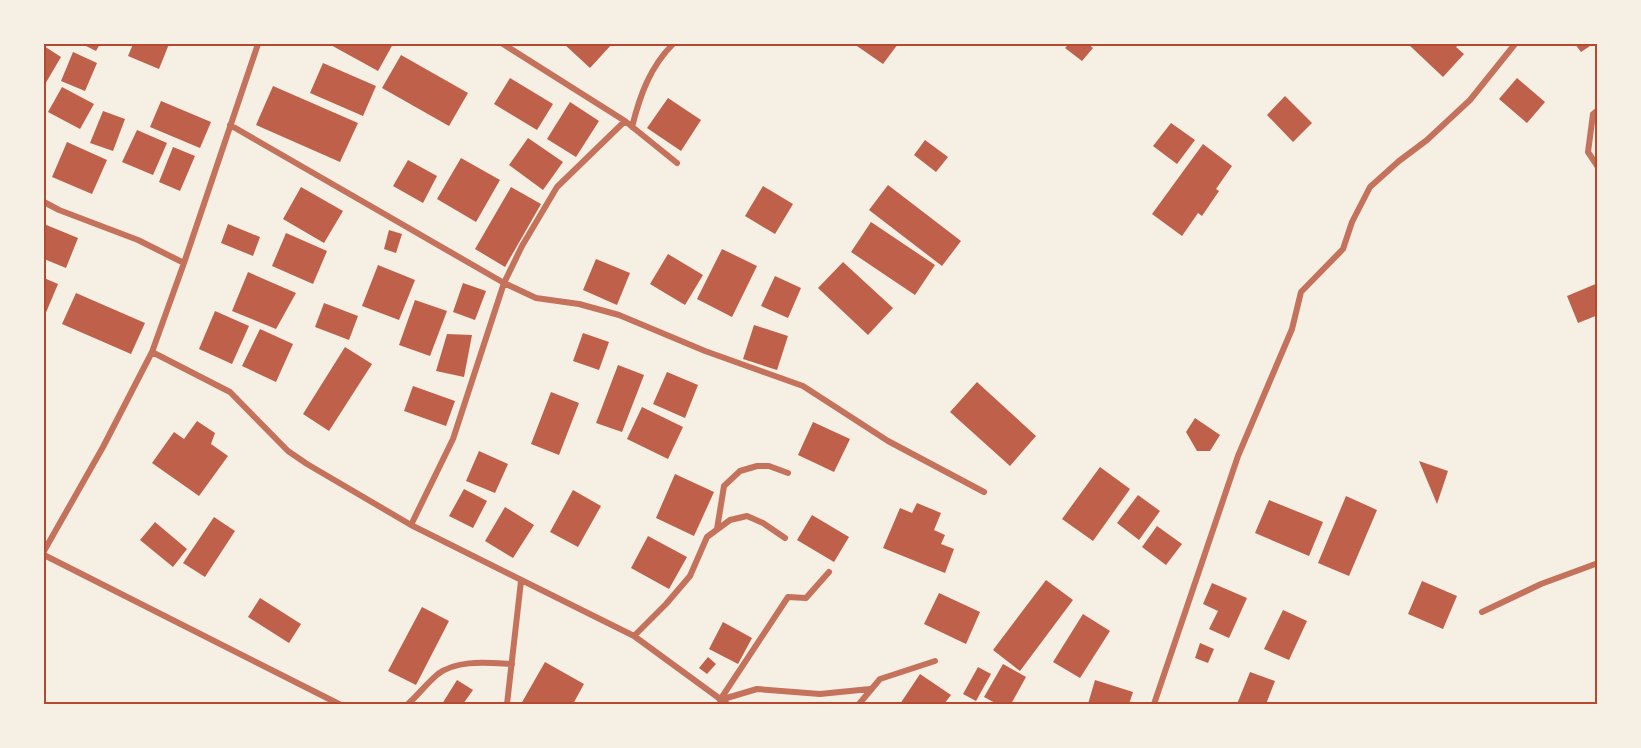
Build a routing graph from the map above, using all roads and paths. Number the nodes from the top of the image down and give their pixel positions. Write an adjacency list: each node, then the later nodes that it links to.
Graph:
1 (258, 44): 7 (street)
2 (503, 44): 6 (street)
3 (674, 44): 8 (street)
4 (1515, 44): 35 (street)
5 (1598, 110): 10 (street)
6 (625, 121): 8 (street); 13 (street)
7 (230, 125): 12 (street); 13 (street)
8 (632, 127): 9 (street)
9 (677, 163)
10 (1598, 167)
11 (44, 202): 12 (street)
12 (184, 263): 14 (street)
13 (504, 283): 16 (street); 17 (street)
14 (152, 352): 17 (street); 20 (street)
15 (788, 473): 18 (street)
16 (984, 492)
17 (411, 525): 23 (street)
18 (717, 529): 19 (street); 25 (street)
19 (785, 538)
20 (44, 553): 30 (street)
21 (1598, 563): 24 (street)
22 (829, 572): 29 (street)
23 (521, 581): 25 (street); 27 (street)
24 (1482, 612)
25 (633, 636): 29 (street)
26 (935, 662): 28 (street)
27 (512, 664): 31 (street); 32 (street)
28 (870, 689): 29 (street); 34 (street)
29 (720, 700): 33 (street)
30 (339, 705)
31 (408, 705)
32 (507, 705)
33 (726, 705)
34 (858, 705)
35 (1154, 705)

